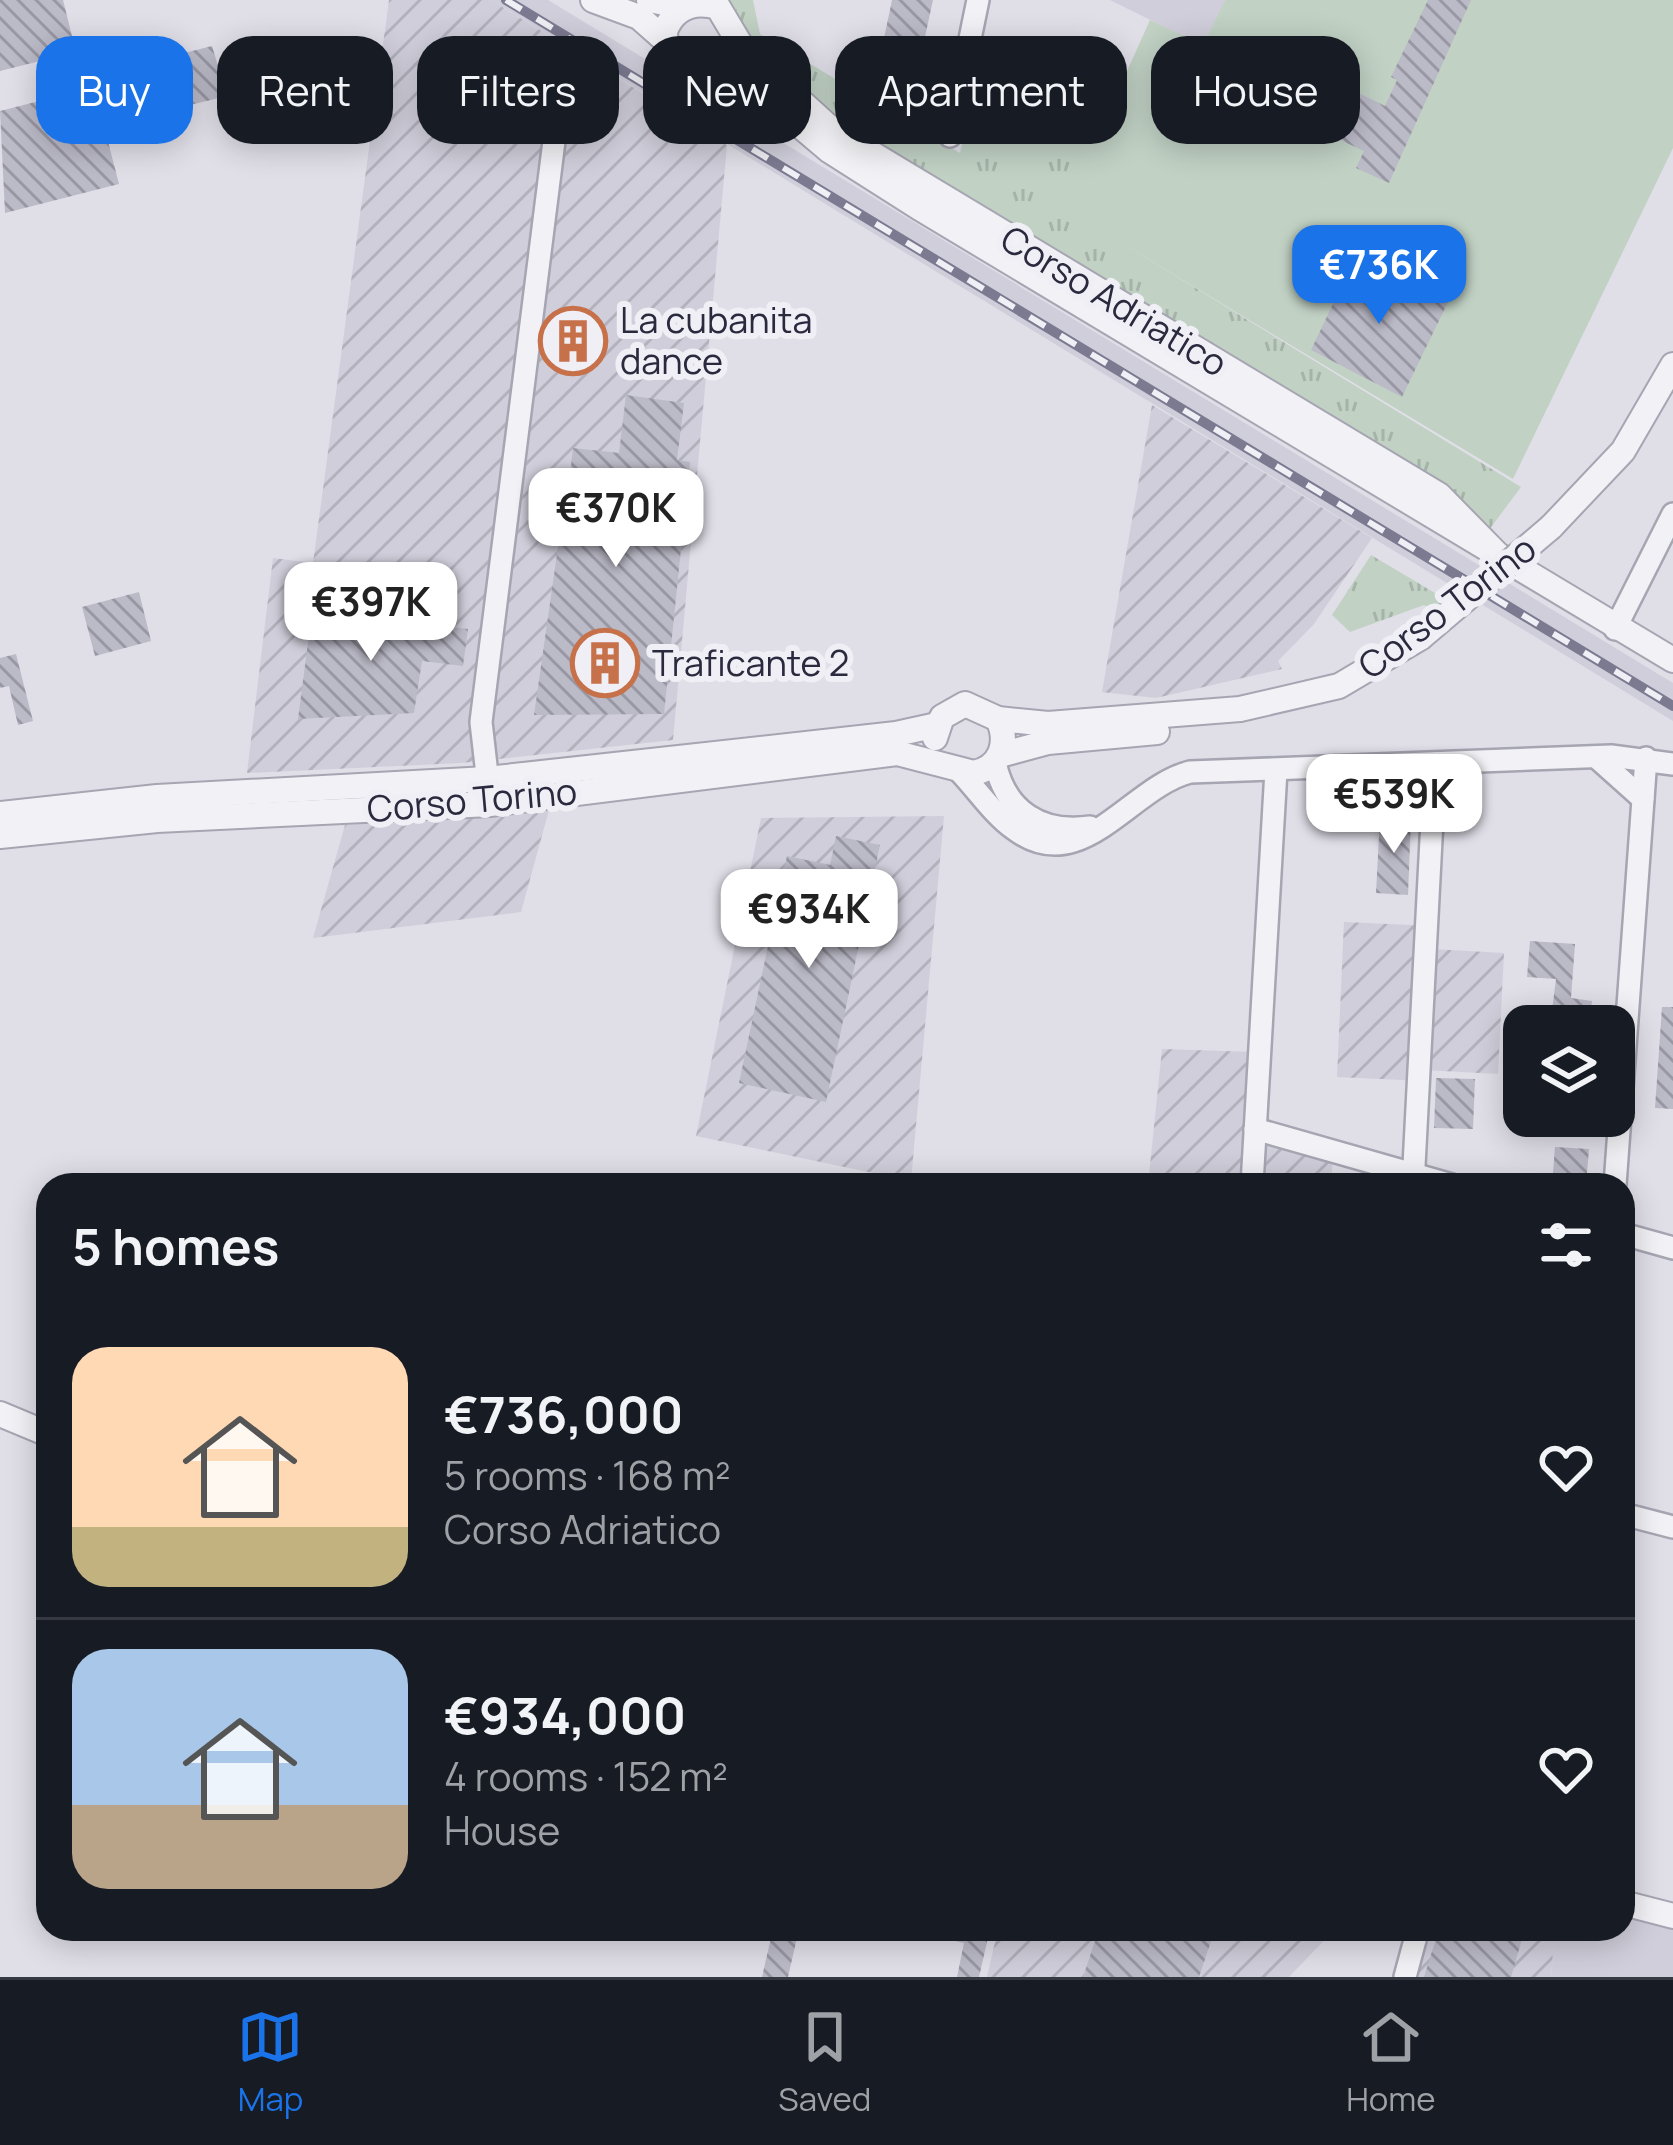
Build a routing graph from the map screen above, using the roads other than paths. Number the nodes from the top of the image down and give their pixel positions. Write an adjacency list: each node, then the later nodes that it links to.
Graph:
1 (593, 0): 5 (street, Corso Adriatico)
2 (649, 0): 4 (street)
3 (978, 0): 8 (street)
4 (695, 3): 6 (street); 7 (street, Corso Adriatico)
5 (660, 36)
6 (666, 36)
7 (734, 36)
8 (971, 36)
9 (811, 112): 12 (street, Corso Adriatico)
10 (811, 135): 12 (street, Corso Adriatico)
11 (554, 144): 29 (street)
12 (1158, 342): 17 (street, Corso Adriatico)
13 (1673, 365): 16 (street, Corso Torino)
14 (1673, 394): 16 (street, Corso Torino)
15 (1673, 514): 17 (street)
16 (1556, 530): 18 (street, Corso Torino, bridge)
17 (1615, 629): 19 (street, Corso Adriatico)
18 (1427, 640): 20 (street, Corso Torino); 24 (street, Corso Torino)
19 (1668, 659)
20 (998, 719): 21 (street, Corso Torino); 24 (street)
21 (937, 725): 27 (street); 29 (street, Corso Torino)
22 (1596, 757): 23 (street); 25 (street); 30 (street)
23 (1646, 758): 26 (street); 30 (street)
24 (998, 759): 27 (street, Corso Torino); 32 (street)
25 (1435, 763): 28 (street); 37 (street)
26 (1673, 764)
27 (952, 768): 29 (street, Corso Torino); 32 (street)
28 (1276, 770): 32 (street); 34 (street)
29 (489, 792): 31 (street, Corso Torino); 33 (street, Corso Torino)
30 (1643, 799): 38 (street)
31 (0, 814)
32 (1108, 822)
33 (0, 836)
34 (1255, 1129): 35 (street); 36 (street)
35 (1253, 1173)
36 (1394, 1173)
37 (1413, 1173)
38 (1616, 1173)
39 (1635, 1237): 40 (street)
40 (1673, 1248)
41 (0, 1414): 42 (street)
42 (36, 1429)
43 (1635, 1517): 44 (street)
44 (1673, 1527)
45 (1635, 1906): 46 (street)
46 (1673, 1916)
47 (1415, 1941): 48 (street)
48 (1405, 1977)

